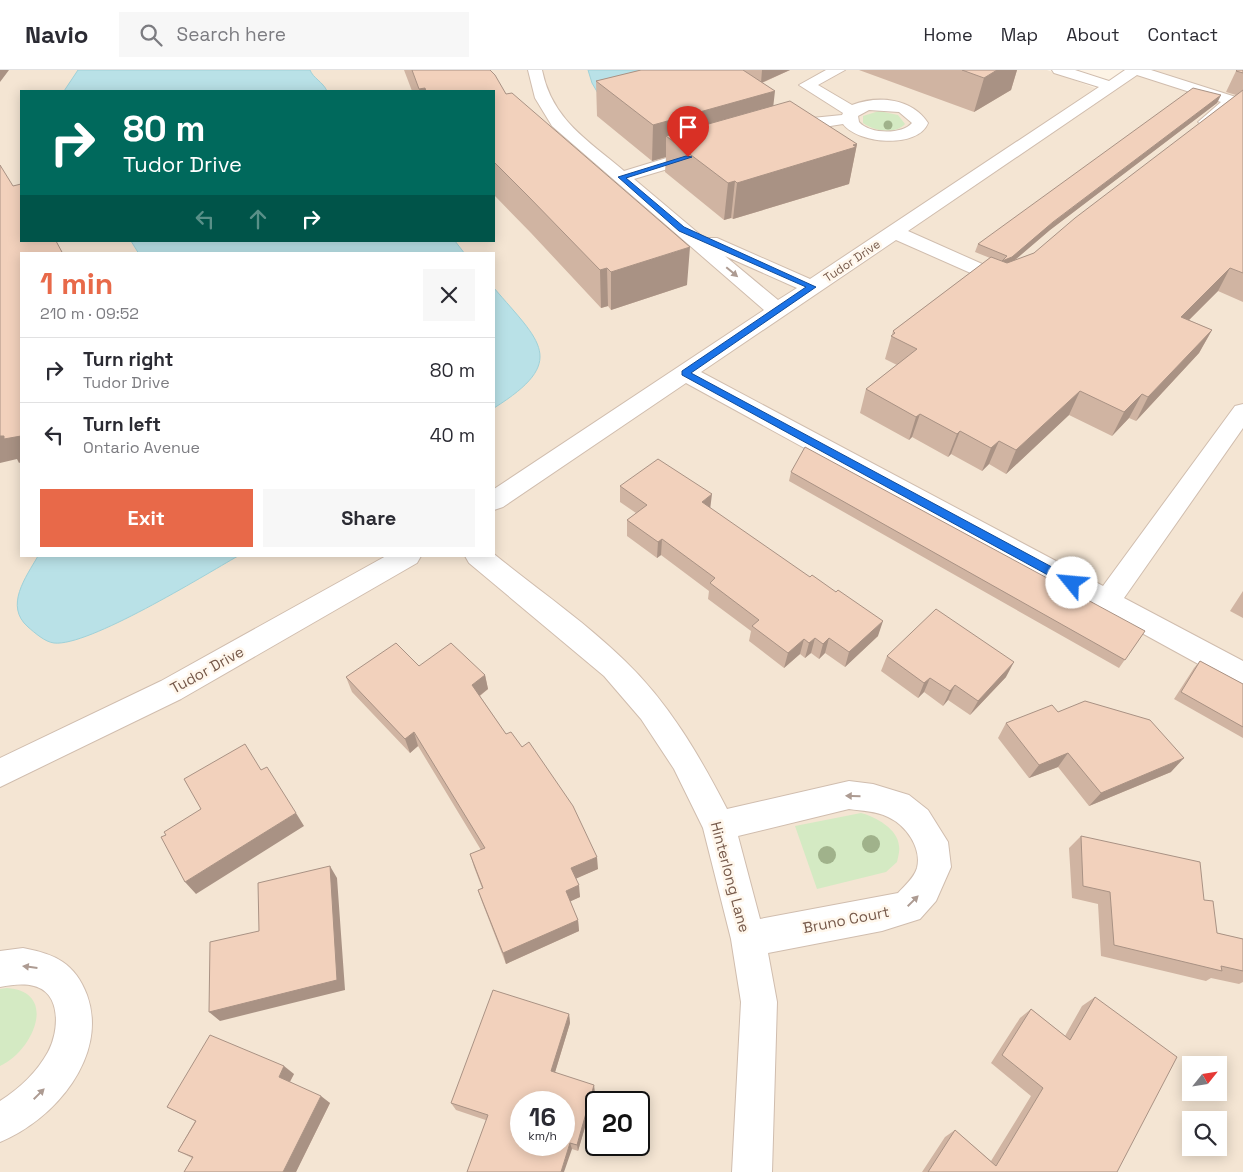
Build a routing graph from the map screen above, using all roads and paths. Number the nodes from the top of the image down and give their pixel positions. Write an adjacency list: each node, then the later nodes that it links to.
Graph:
1 (535, 70): 11 (street)
2 (838, 70): 7 (street)
3 (1059, 70): 5 (street)
4 (1135, 70): 5 (street, Tudor Drive); 9 (street)
5 (1111, 86): 13 (street, Tudor Drive)
6 (788, 114): 7 (street)
7 (802, 124): 8 (street)
8 (774, 132)
9 (1190, 134)
10 (718, 148): 11 (street)
11 (621, 177): 12 (street)
12 (682, 229): 15 (street); 16 (street, one-way to 16)
13 (894, 232): 14 (street); 15 (street, Tudor Drive)
14 (1024, 265)
15 (812, 287): 16 (street, Tudor Drive)
16 (777, 310): 17 (street, Tudor Drive)
17 (685, 373): 19 (street, Tudor Drive); 22 (street)
18 (1243, 412): 22 (street)
19 (495, 500)
20 (406, 557): 24 (street, Tudor Drive)
21 (479, 557): 25 (street, Hinterlong Lane)
22 (1107, 601): 23 (street)
23 (1243, 675)
24 (0, 773)
25 (719, 826): 26 (street, Hinterlong Lane); 26 (street, Bruno Court, one-way to 25)
26 (748, 938): 29 (street, Hinterlong Lane)
27 (0, 969): 28 (street, one-way to 27)
28 (0, 1123)
29 (752, 1172)

